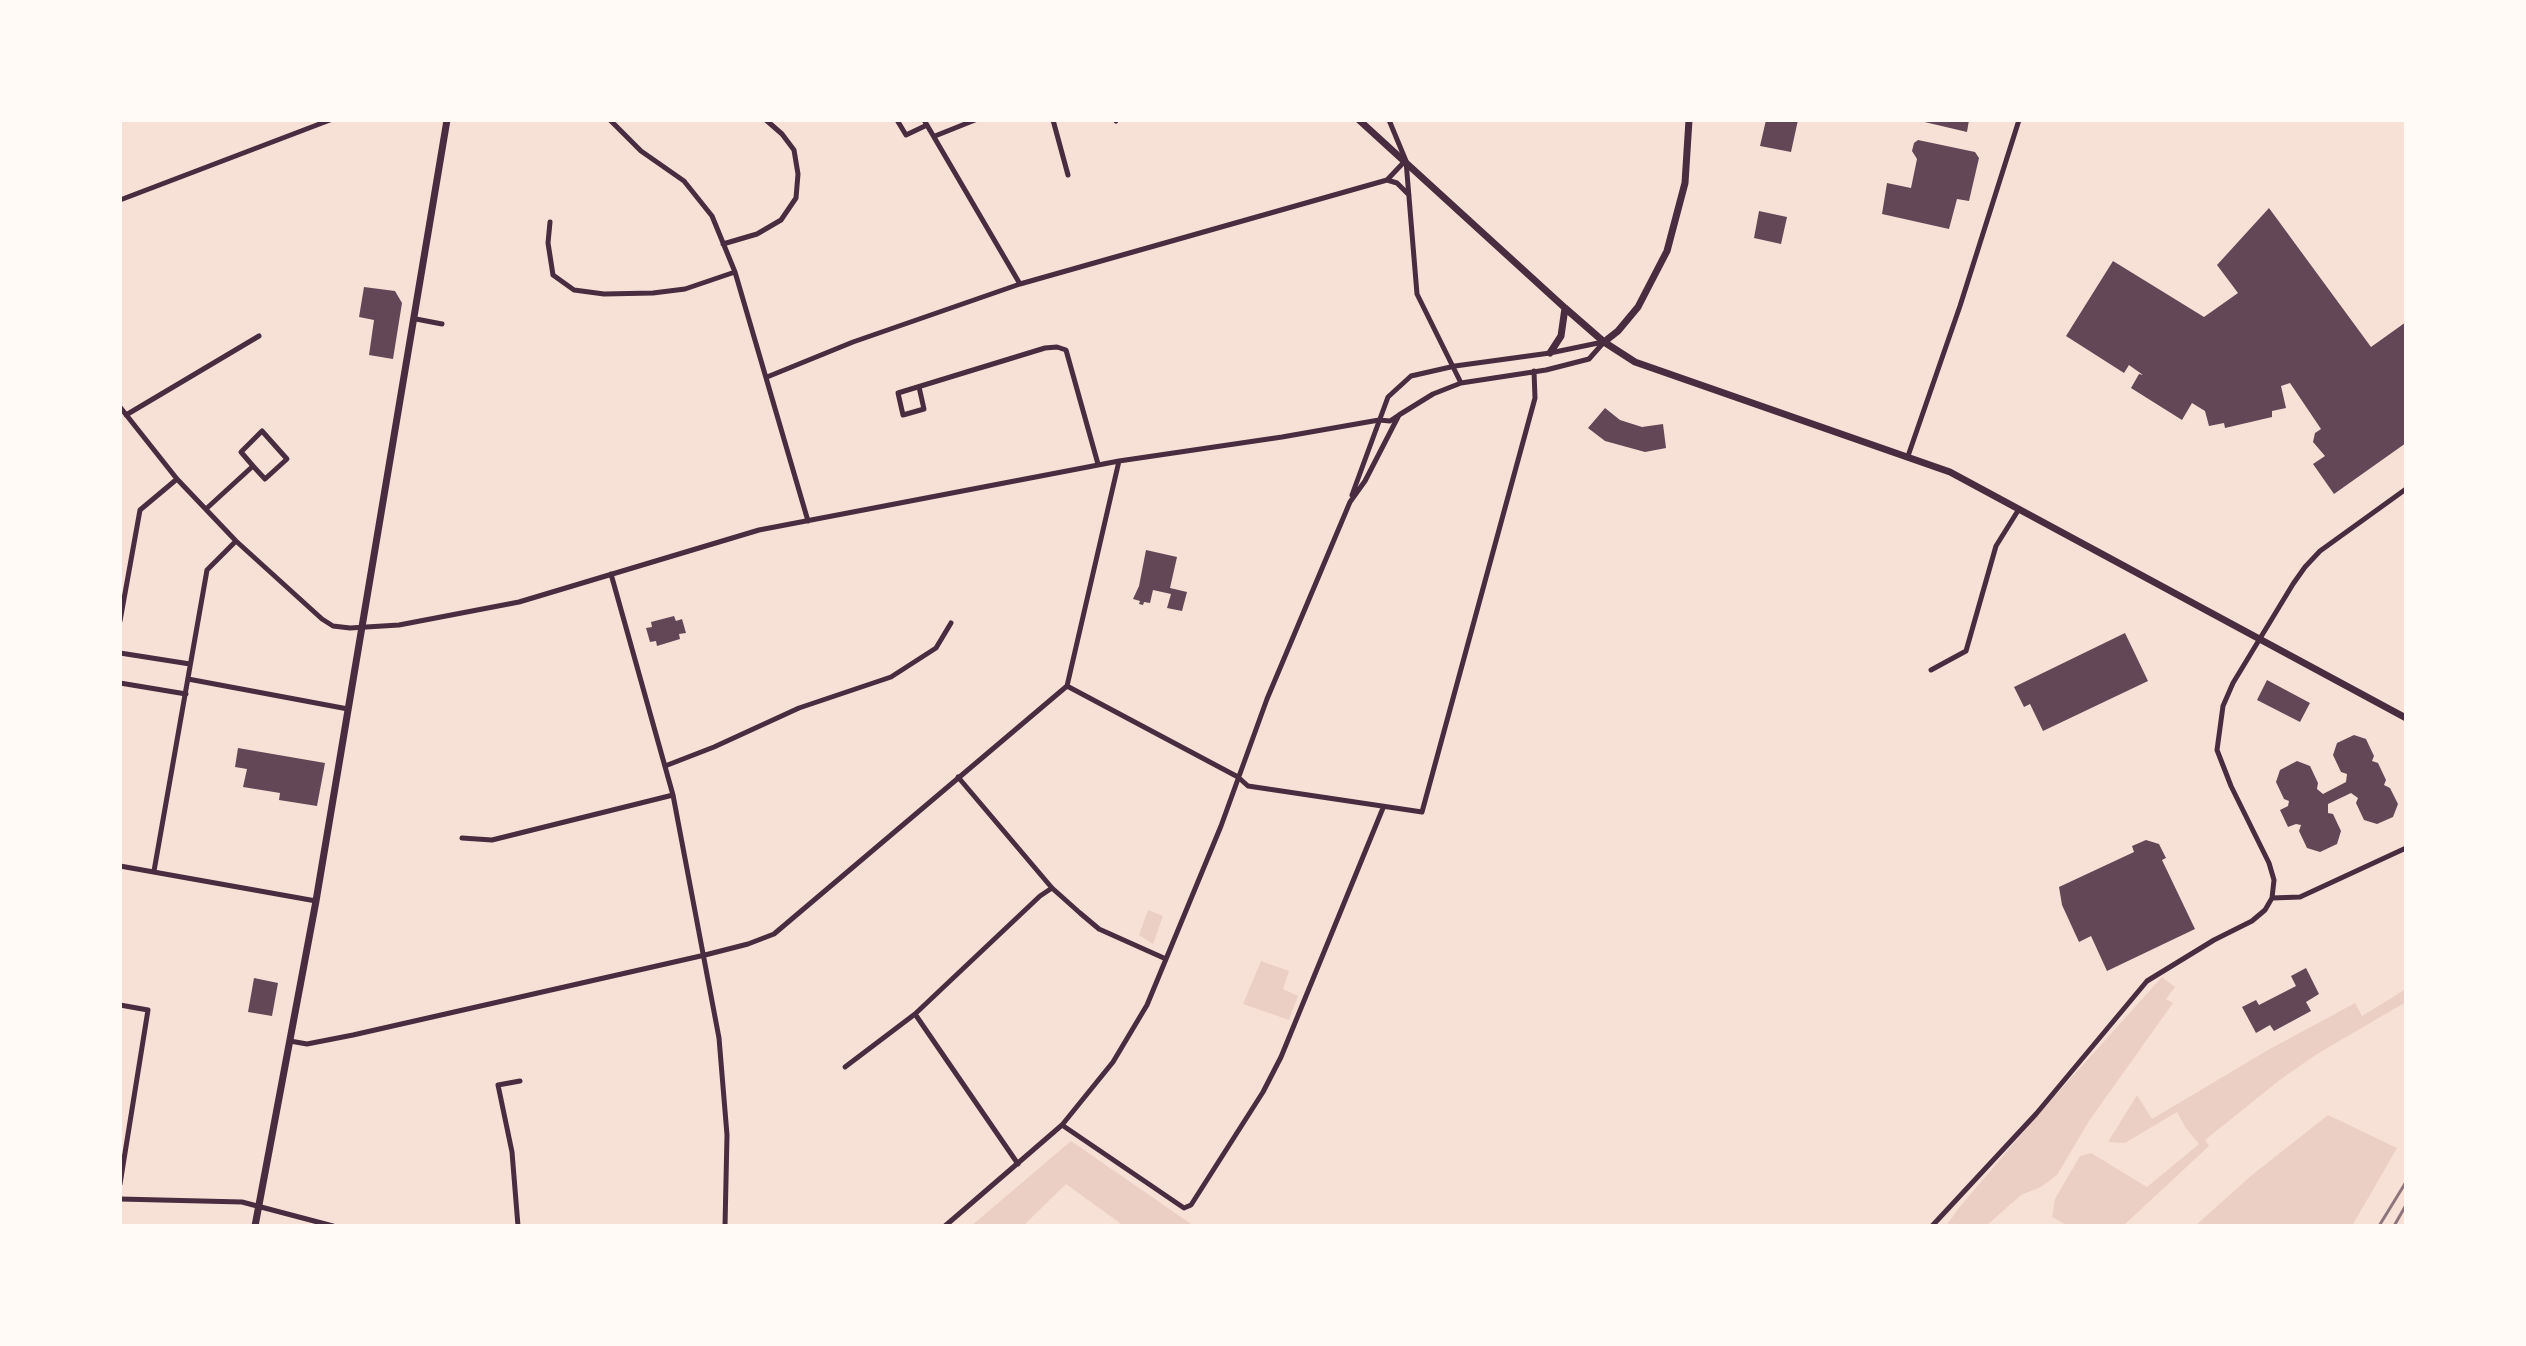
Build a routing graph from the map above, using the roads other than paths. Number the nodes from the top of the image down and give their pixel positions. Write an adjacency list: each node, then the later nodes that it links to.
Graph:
1 (330, 120): 18 (street)
2 (447, 120): 24 (main road)
3 (610, 120): 20 (street)
4 (766, 120): 20 (street)
5 (897, 120): 12 (street)
6 (975, 120): 13 (street)
7 (1053, 120): 15 (street)
8 (1362, 120): 14 (main road)
9 (1389, 120): 14 (street)
10 (1689, 120): 27 (main road)
11 (2019, 120): 38 (street)
12 (926, 122): 13 (street)
13 (935, 136): 22 (street)
14 (1406, 161): 16 (street); 17 (street); 23 (main road)
15 (1068, 175)
16 (1387, 180): 17 (street); 22 (street)
17 (1410, 196): 29 (street)
18 (120, 200)
19 (550, 222): 21 (street)
20 (723, 244): 21 (street)
21 (735, 272): 31 (street)
22 (1020, 284): 31 (street)
23 (1565, 308): 27 (main road); 28 (main road)
24 (416, 319): 25 (street); 52 (main road)
25 (442, 324)
26 (259, 336): 35 (street)
27 (1604, 342): 28 (street); 30 (street); 38 (main road)
28 (1550, 353): 29 (street)
29 (1455, 366): 32 (street); 37 (street)
30 (1534, 371): 32 (street); 67 (street)
31 (767, 377): 47 (street)
32 (1461, 383): 36 (street)
33 (919, 387): 33 (street); 40 (street)
34 (120, 407): 35 (street)
35 (126, 415): 42 (street)
36 (1399, 415): 37 (street); 44 (street)
37 (1379, 420): 39 (street); 44 (street)
38 (1908, 456): 46 (main road)
39 (1119, 461): 40 (street); 59 (street)
40 (1098, 464): 47 (street)
41 (253, 466): 41 (street); 45 (street)
42 (177, 479): 45 (street); 50 (street)
43 (2406, 489): 53 (street)
44 (1350, 502): 65 (street)
45 (206, 509): 48 (street)
46 (2019, 509): 53 (main road); 56 (street)
47 (808, 521): 49 (street)
48 (236, 541): 52 (street); 55 (street)
49 (611, 574): 52 (street); 63 (street)
50 (120, 621)
51 (951, 623): 63 (street)
52 (363, 628): 61 (main road)
53 (2259, 641): 62 (main road); 73 (street)
54 (120, 653): 55 (street)
55 (190, 664): 57 (street)
56 (1931, 670)
57 (188, 679): 60 (street); 61 (street)
58 (120, 683): 60 (street)
59 (1067, 686): 64 (street); 65 (street)
60 (186, 694): 71 (street)
61 (348, 709): 74 (main road)
62 (2406, 718)
63 (665, 766): 66 (street)
64 (958, 777): 72 (street); 75 (street)
65 (1238, 777): 67 (street); 76 (street)
66 (673, 795): 68 (street); 75 (street)
67 (1383, 808): 82 (street)
68 (462, 838)
69 (2406, 848): 73 (street)
70 (120, 866): 71 (street)
71 (154, 871): 74 (street)
72 (1052, 888): 76 (street); 78 (street)
73 (2272, 898): 92 (street)
74 (316, 901): 79 (main road)
75 (705, 955): 79 (street); 90 (street)
76 (1166, 959): 82 (street)
77 (120, 1005): 84 (street)
78 (915, 1014): 80 (street); 83 (street)
79 (289, 1041): 86 (main road)
80 (845, 1067)
81 (520, 1081): 89 (street)
82 (1062, 1125): 83 (street)
83 (1018, 1164): 91 (street)
84 (120, 1184)
85 (120, 1199): 86 (street)
86 (259, 1205): 87 (main road); 88 (street)
87 (255, 1226)
88 (333, 1226)
89 (518, 1226)
90 (725, 1226)
91 (945, 1226)
92 (1932, 1226)

